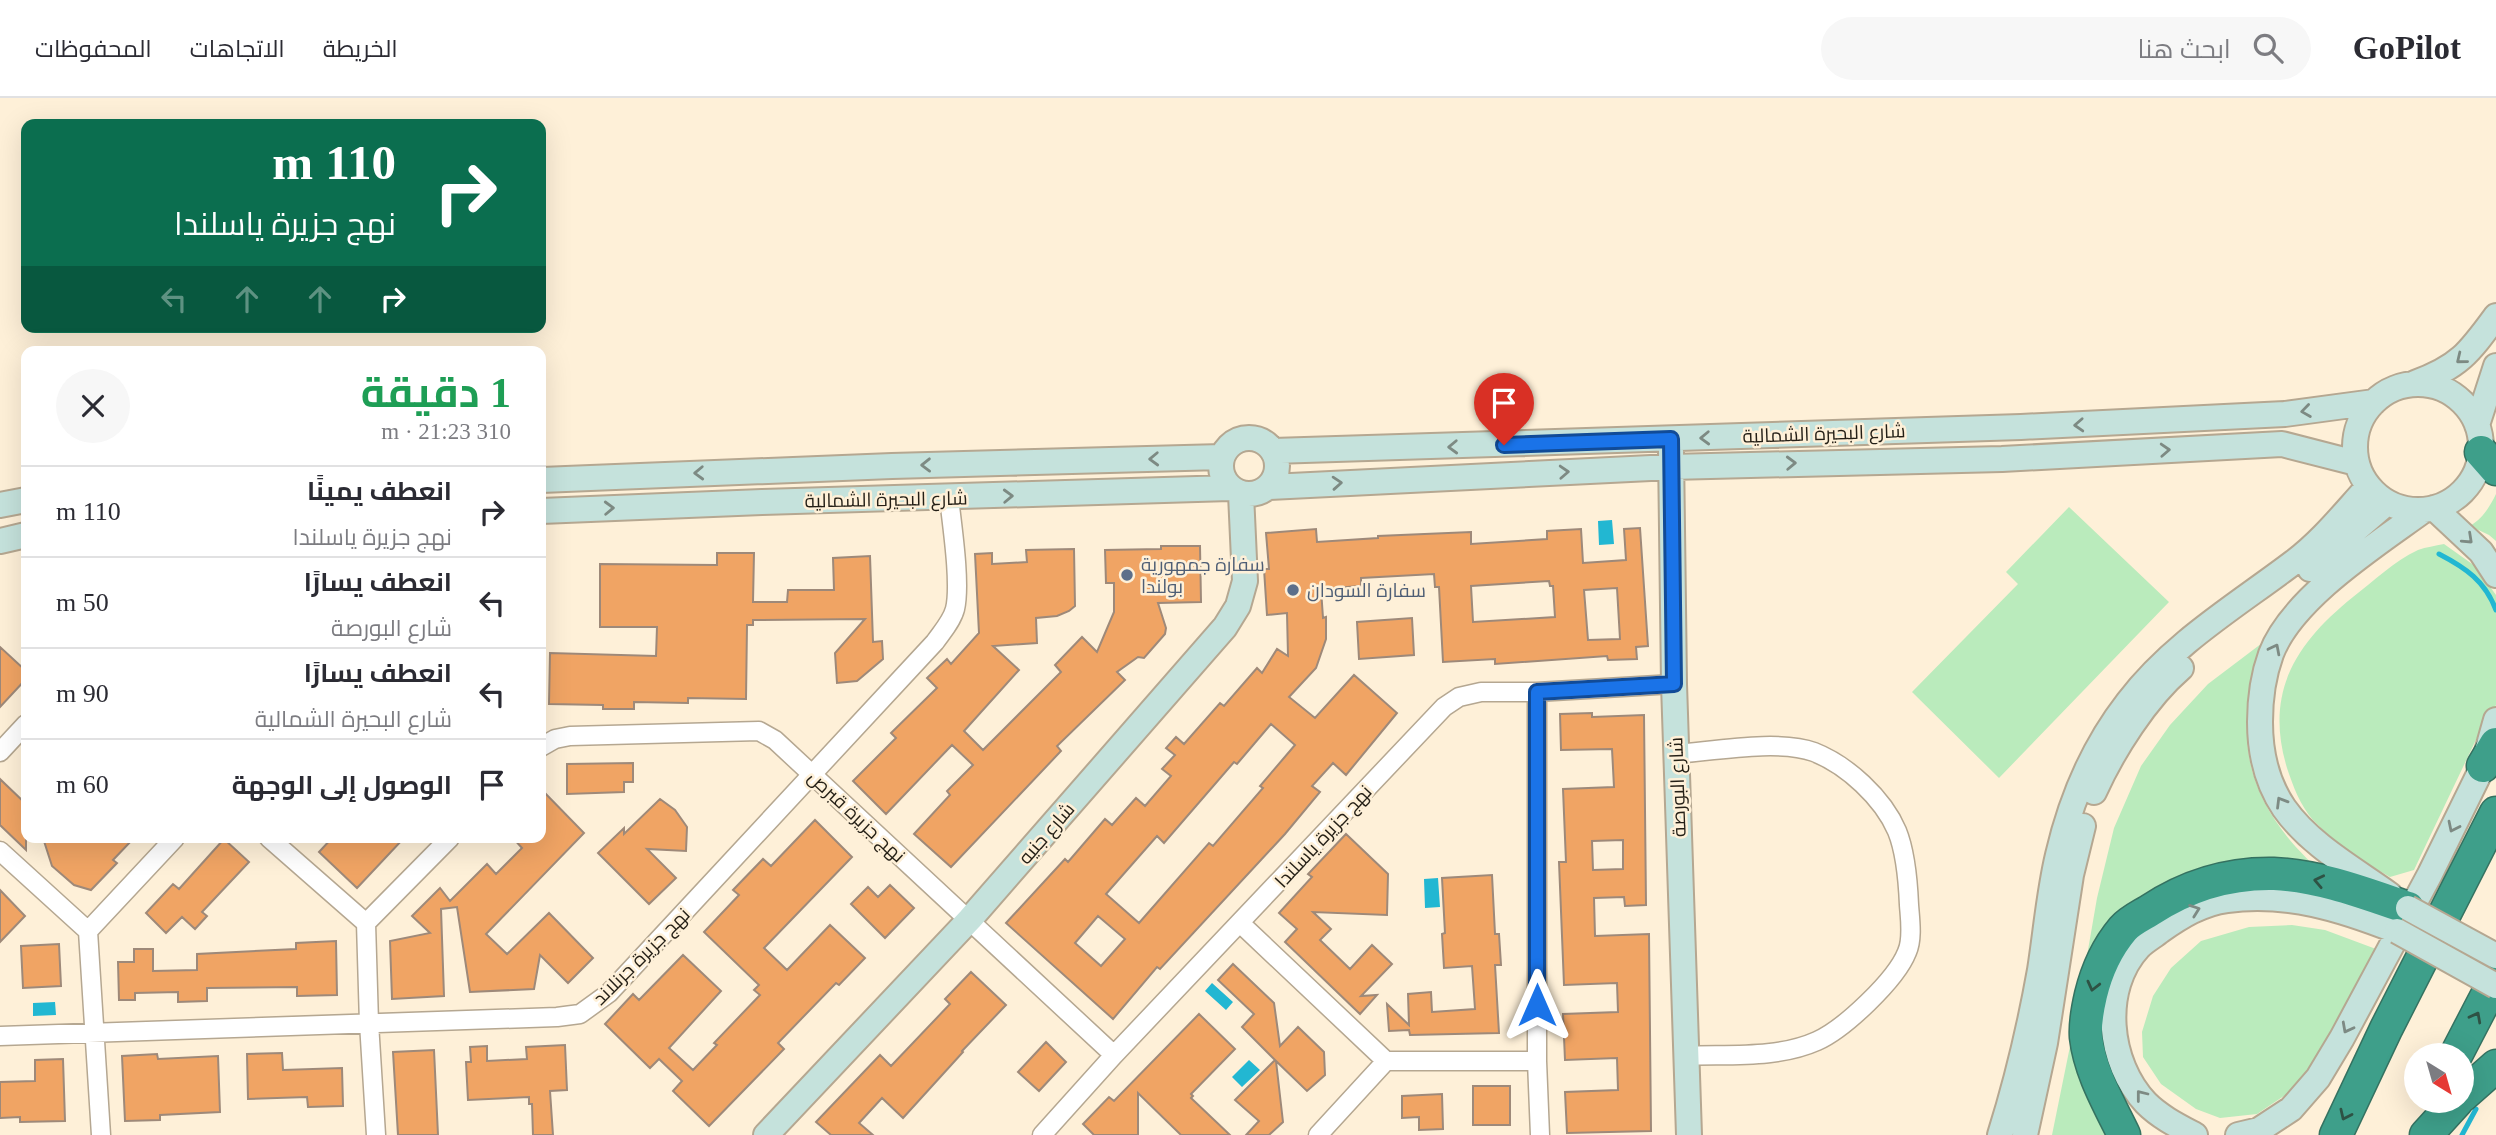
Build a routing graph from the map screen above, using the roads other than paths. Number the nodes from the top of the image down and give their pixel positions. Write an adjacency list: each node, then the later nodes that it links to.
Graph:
1 (2496, 316): 3 (main road, one-way to 3)
2 (2496, 366): 6 (main road)
3 (2412, 384): 4 (main road); 6 (main road)
4 (2374, 402): 5 (main road, شارع البحيرة الشمالية, one-way to 5); 9 (main road)
5 (1671, 439): 7 (main road, شارع البحيرة الشمالية, one-way to 7); 10 (main road, شارع البورصة)
6 (2485, 449): 18 (main road)
7 (1273, 451): 8 (main road); 12 (main road)
8 (1222, 457): 11 (main road, شارع البحيرة الشمالية, one-way to 11); 13 (main road)
9 (2356, 463): 10 (main road, شارع البحيرة الشمالية, one-way to 9); 14 (main road)
10 (1671, 467): 12 (main road, شارع البحيرة الشمالية, one-way to 10); 23 (main road, شارع البورصة)
11 (546, 480)
12 (1269, 487): 13 (main road)
13 (1236, 491): 15 (main road, شارع البحيرة الشمالية, one-way to 13); 38 (main road, شارع جنيه)
14 (2378, 495): 18 (main road); 65 (main road); 66 (main road)
15 (949, 498): 19 (main road, شارع البحيرة الشمالية, one-way to 15); 31 (street, نهج جزيرة جرنلاند)
16 (21, 501): 17 (main road)
17 (0, 505)
18 (2429, 509): 22 (main road, one-way to 22); 37 (main road, one-way to 18)
19 (546, 511)
20 (21, 537): 21 (main road)
21 (0, 541)
22 (2496, 575)
23 (1674, 684): 24 (street, نهج جزيرة ياسلندا); 29 (main road, شارع البورصة)
24 (1537, 692): 40 (street, نهج جزيرة ياسلندا); 53 (street)
25 (2496, 720): 30 (main road)
26 (21, 729): 28 (street)
27 (546, 744): 31 (street, نهج جزيرة قبرص)
28 (0, 752)
29 (1676, 754): 51 (main road, شارع البورصة); 51 (street)
30 (2490, 755): 69 (main road, one-way to 69)
31 (813, 774): 38 (street, نهج جزيرة قبرص); 46 (street, نهج جزيرة جرنلاند)
32 (2496, 813): 70 (highway, one-way to 70)
33 (170, 843): 41 (street)
34 (275, 843): 39 (street)
35 (445, 843): 39 (street)
36 (0, 851): 41 (street)
37 (2407, 908): 42 (highway, one-way to 42); 43 (main road, bridge)
38 (970, 919): 50 (street, نهج جزيرة قبرص); 60 (main road, شارع جنيه)
39 (366, 923): 46 (street)
40 (1240, 923): 50 (street, نهج جزيرة ياسلندا); 52 (street)
41 (88, 931): 47 (street)
42 (2132, 937): 45 (main road, one-way to 45, bridge); 67 (highway, one-way to 67); 68 (main road, one-way to 42)
43 (2496, 956)
44 (2496, 978): 49 (highway, one-way to 44)
45 (2496, 986)
46 (369, 1023): 47 (street, نهج جزيرة جرنلاند); 59 (street)
47 (96, 1031): 48 (street, نهج جزيرة جرنلاند); 58 (street)
48 (0, 1036)
49 (2462, 1043)
50 (1114, 1055): 61 (street, نهج جزيرة ياسلندا)
51 (1685, 1056): 64 (main road, شارع البورصة)
52 (1386, 1061): 53 (street); 62 (street)
53 (1538, 1061): 63 (street)
54 (2496, 1066): 55 (highway)
55 (2474, 1085)
56 (2425, 1113): 71 (highway)
57 (2446, 1113): 72 (highway)
58 (101, 1135)
59 (376, 1135)
60 (766, 1135)
61 (1042, 1135)
62 (1318, 1135)
63 (1541, 1135)
64 (1689, 1135)
65 (2000, 1135)
66 (2025, 1135)
67 (2124, 1135)
68 (2195, 1135)
69 (2238, 1135)
70 (2336, 1135)
71 (2413, 1135)
72 (2426, 1135)

